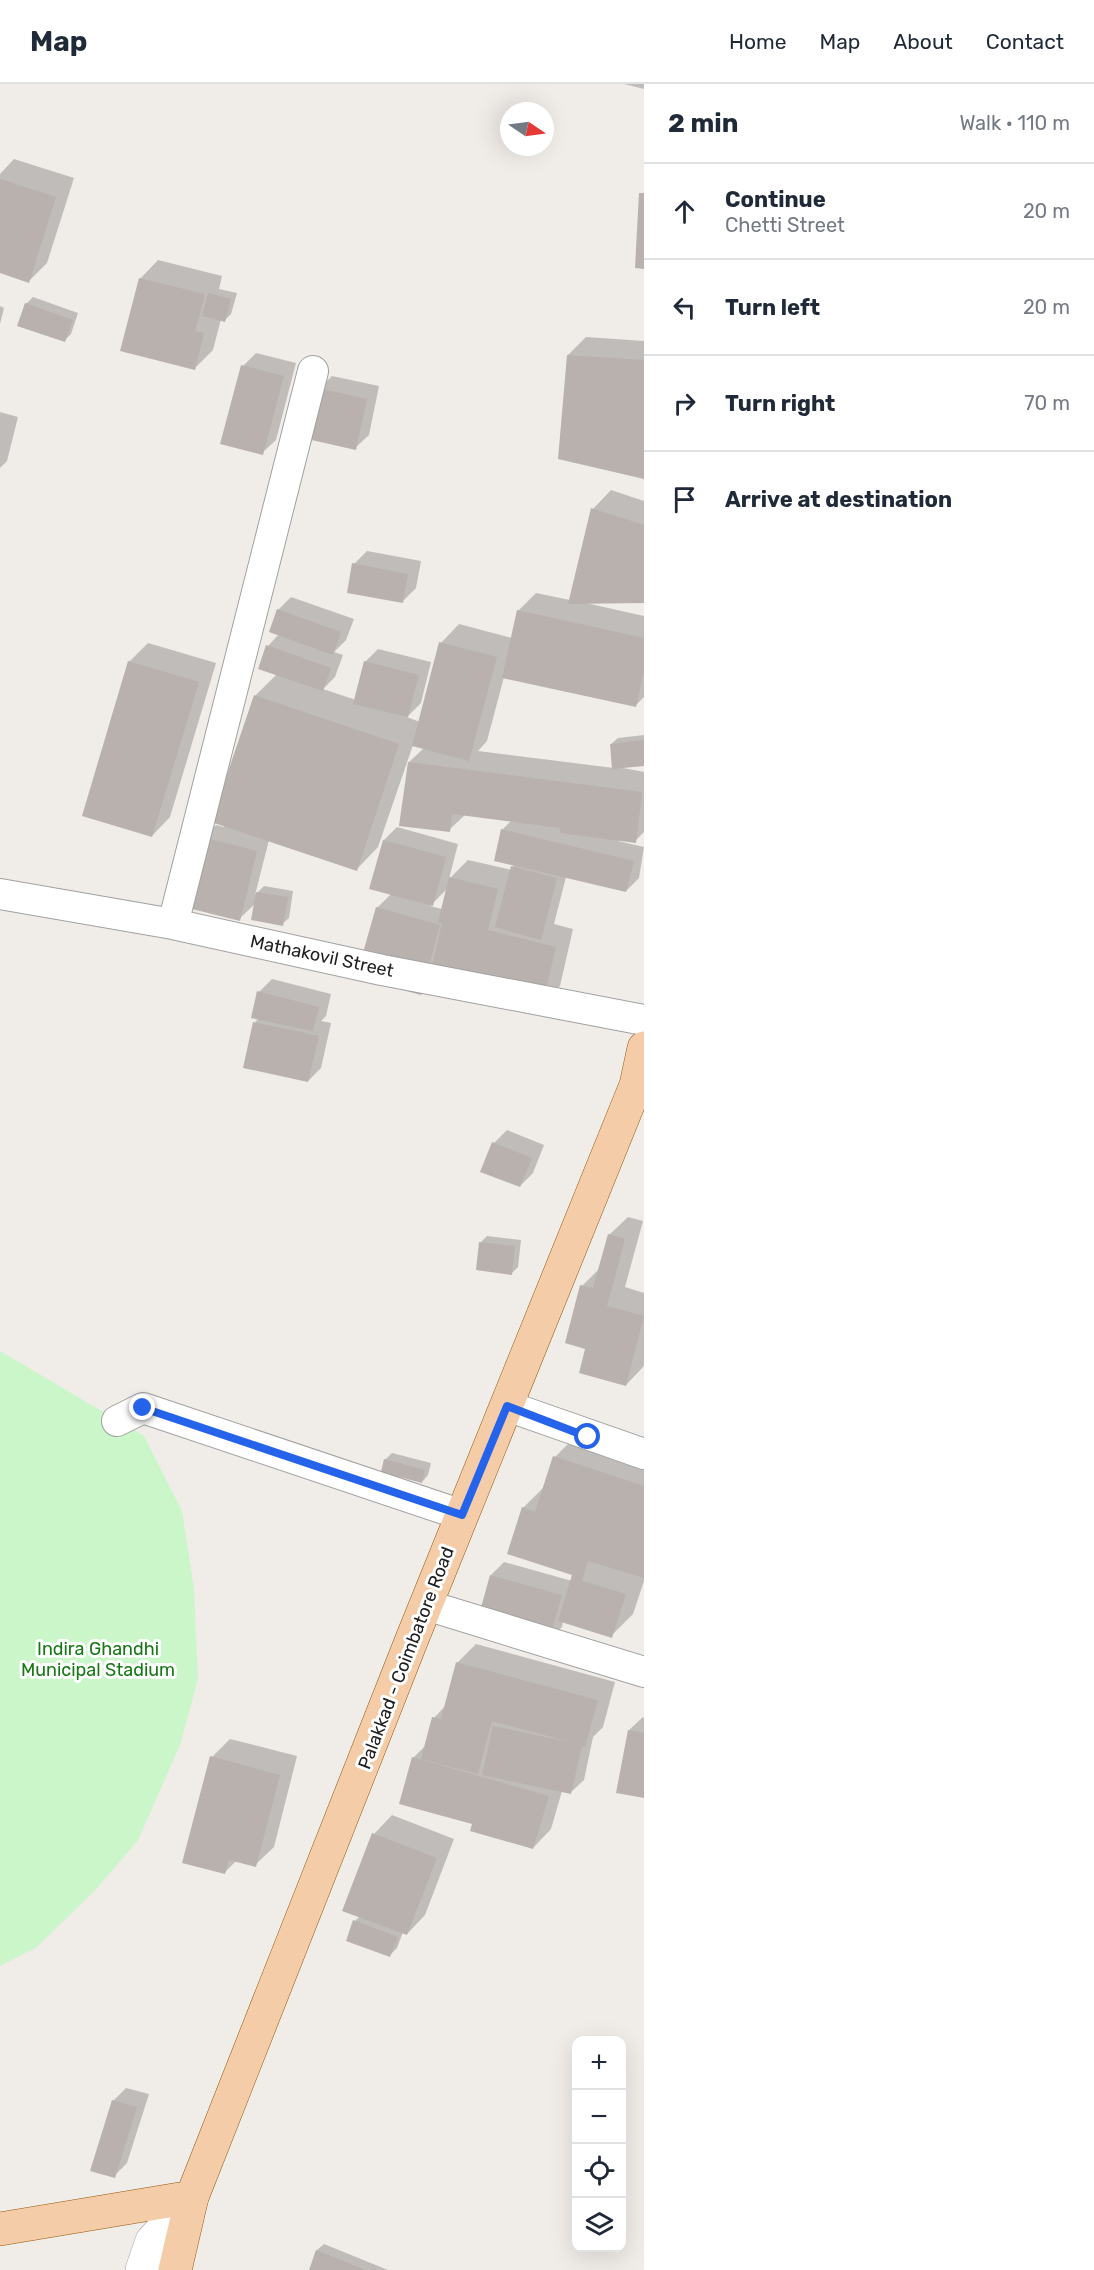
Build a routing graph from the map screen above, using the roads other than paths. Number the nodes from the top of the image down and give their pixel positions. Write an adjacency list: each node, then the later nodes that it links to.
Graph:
1 (313, 371): 3 (street)
2 (0, 894): 3 (street, Mathakovil Street)
3 (173, 924): 4 (street, Mathakovil Street)
4 (644, 1020)
5 (644, 1048): 6 (main road, Palakkad - Coimbatore Road)
6 (507, 1406): 8 (street); 9 (main road, Palakkad - Coimbatore Road)
7 (117, 1421): 9 (street)
8 (644, 1454)
9 (462, 1515): 10 (main road, Palakkad - Coimbatore Road)
10 (426, 1605): 11 (street); 12 (main road, Palakkad - Coimbatore Road)
11 (644, 1672)
12 (192, 2197): 13 (main road); 14 (street); 15 (main road, Palakkad - Coimbatore Road)
13 (0, 2229)
14 (142, 2270)
15 (175, 2270)

